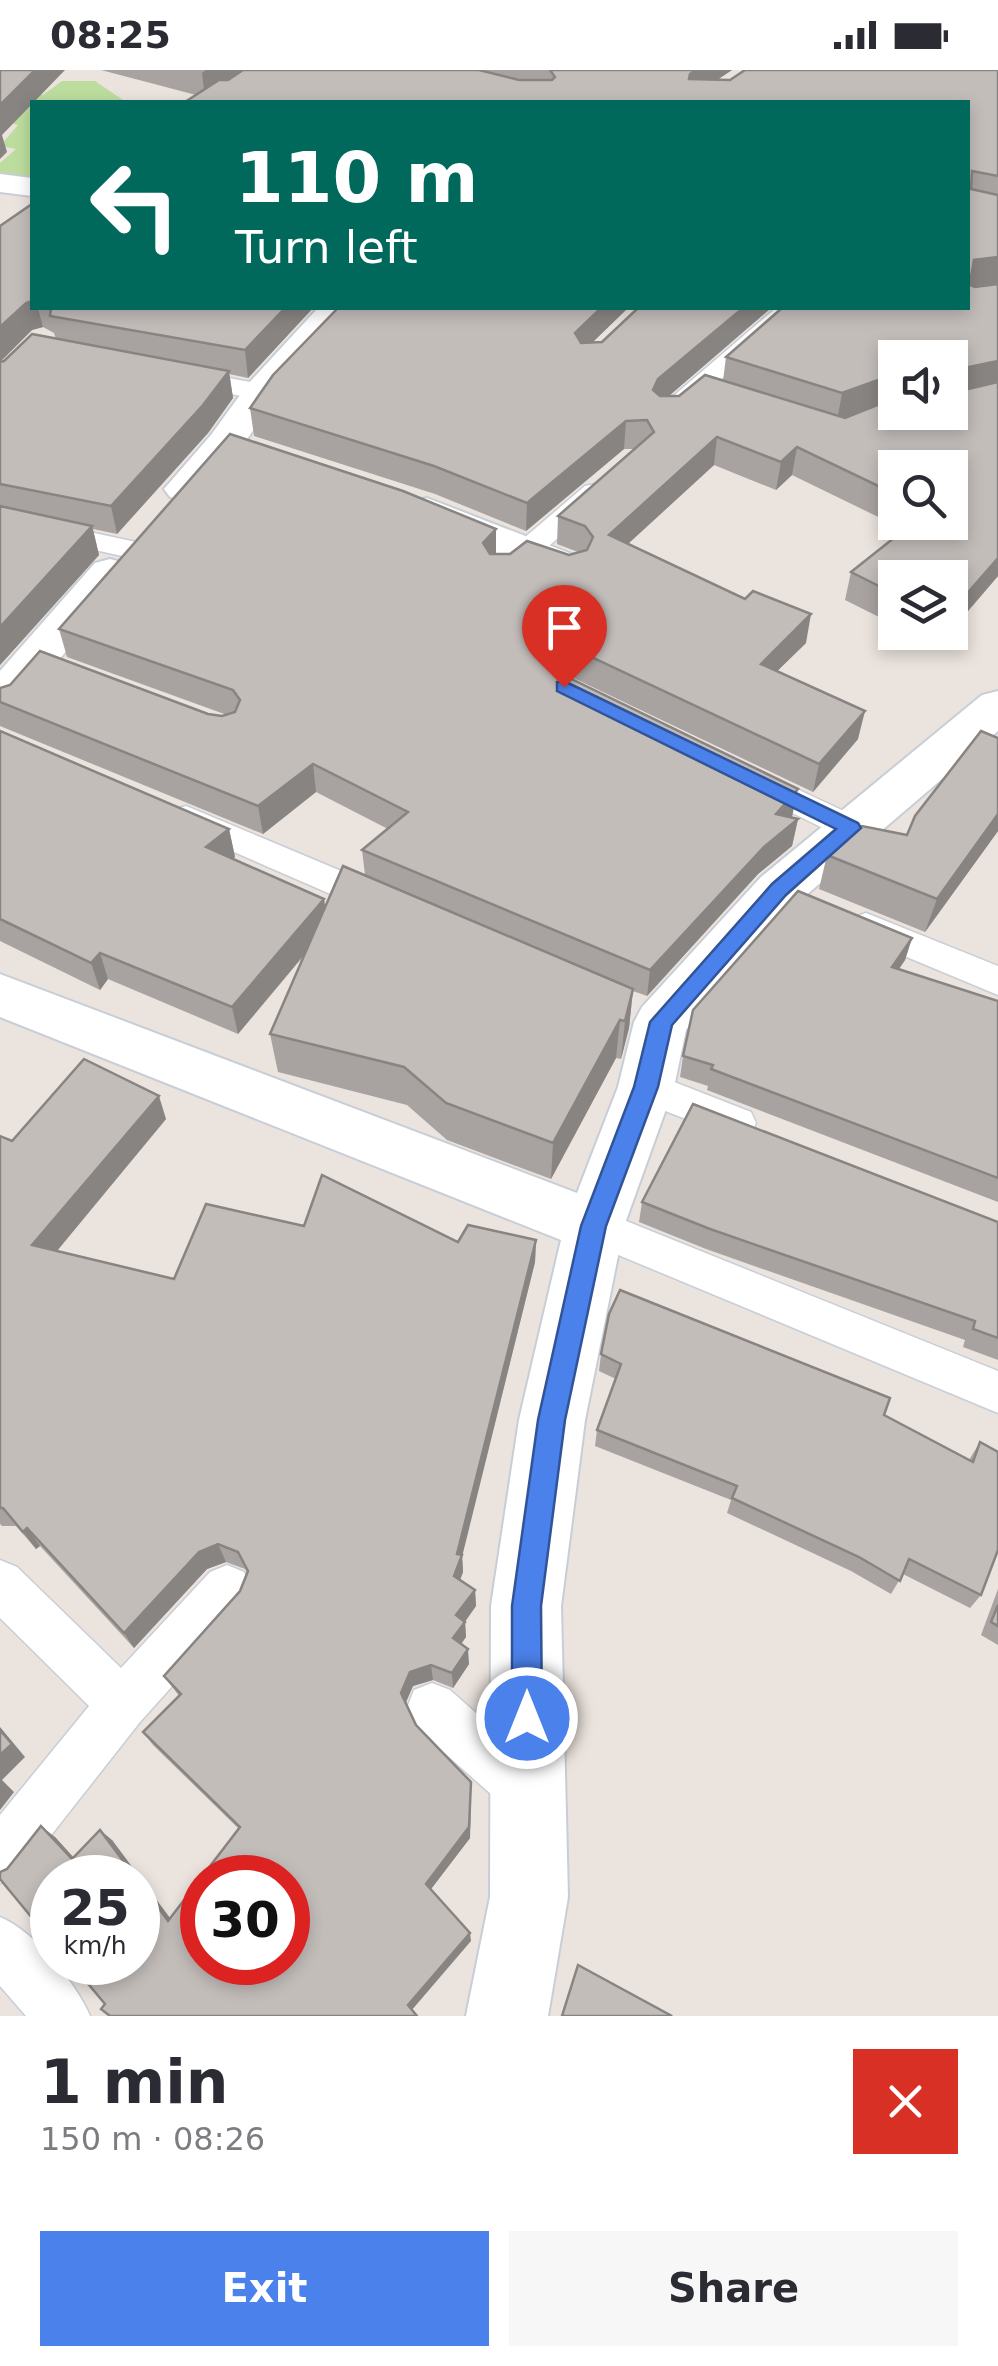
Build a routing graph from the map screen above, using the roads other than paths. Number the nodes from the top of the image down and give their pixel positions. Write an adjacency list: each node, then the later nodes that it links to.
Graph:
1 (0, 183): 2 (street)
2 (30, 187)
3 (338, 310): 7 (street)
4 (788, 310): 6 (lane)
5 (147, 371): 7 (lane)
6 (696, 389): 8 (lane); 9 (lane)
7 (261, 392): 13 (street)
8 (730, 400)
9 (667, 415)
10 (622, 469): 14 (lane)
11 (385, 495): 14 (street)
12 (0, 521): 13 (lane)
13 (131, 549): 16 (street)
14 (514, 562): 15 (street)
15 (567, 567)
16 (2, 695)
17 (998, 706): 20 (street)
18 (716, 762): 20 (lane)
19 (147, 801): 22 (lane)
20 (851, 828): 21 (street)
21 (809, 902): 23 (lane); 25 (street)
22 (422, 920)
23 (998, 981)
24 (0, 995): 27 (street)
25 (646, 1087): 26 (lane); 27 (street)
26 (776, 1138)
27 (594, 1226): 28 (lane); 33 (street)
28 (998, 1392)
29 (0, 1584): 31 (lane)
30 (227, 1589): 31 (lane)
31 (122, 1704): 34 (lane)
32 (432, 1708): 33 (lane)
33 (528, 1792): 37 (street)
34 (0, 1858)
35 (0, 1944): 36 (lane)
36 (62, 2016)
37 (506, 2016)

